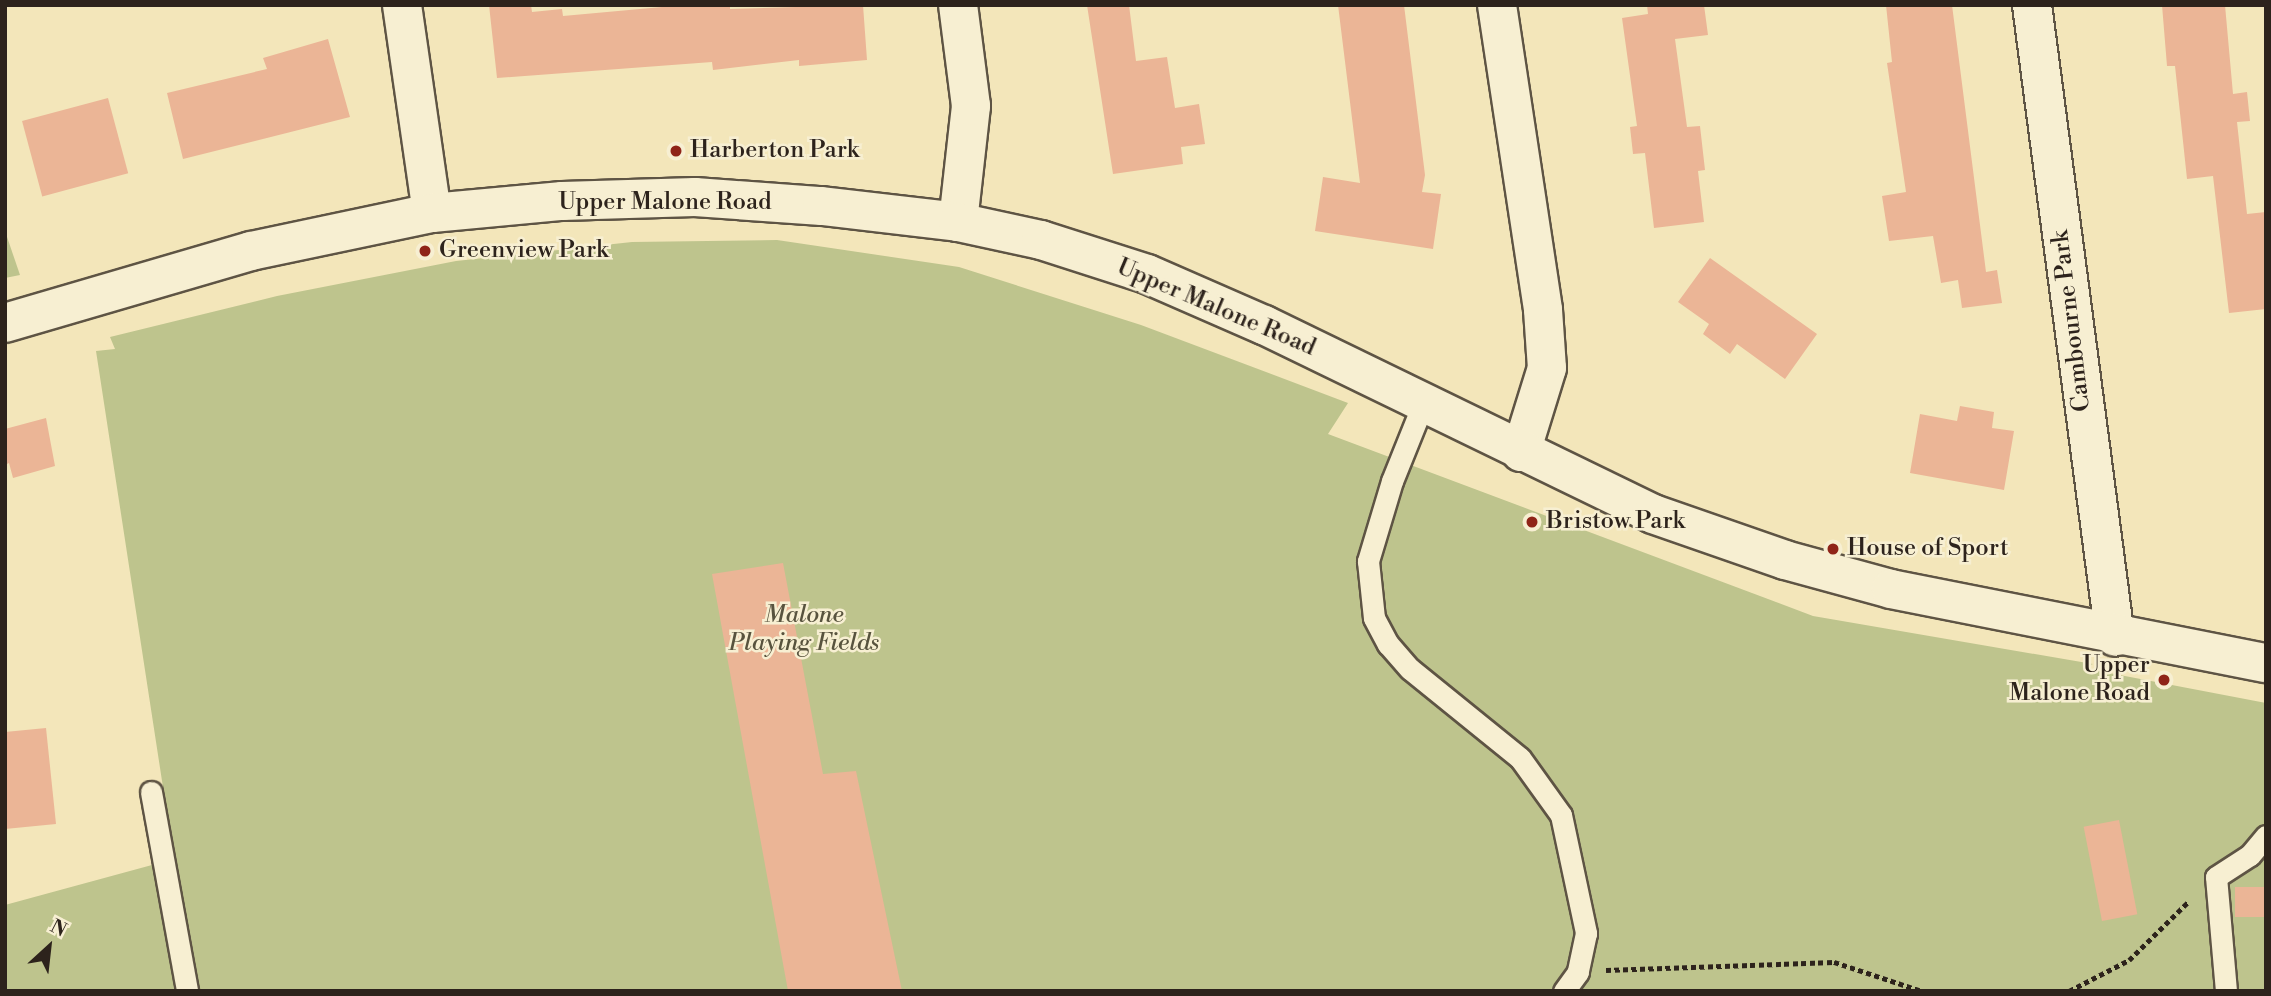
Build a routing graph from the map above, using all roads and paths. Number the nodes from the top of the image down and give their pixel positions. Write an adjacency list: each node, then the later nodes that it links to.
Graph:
1 (402, 5): 5 (main road)
2 (958, 5): 6 (main road)
3 (1497, 5): 9 (main road)
4 (2032, 5): 10 (main road, Cambourne Park)
5 (432, 213): 6 (main road, Upper Malone Road); 7 (main road, Upper Malone Road)
6 (958, 222): 8 (main road, Upper Malone Road)
7 (5, 323)
8 (1423, 404): 9 (main road, Upper Malone Road); 15 (lane)
9 (1521, 452): 10 (main road, Upper Malone Road)
10 (2115, 637): 11 (main road, Upper Malone Road)
11 (2266, 663)
12 (151, 792): 16 (lane)
13 (2266, 836): 14 (lane)
14 (2216, 877): 19 (path); 20 (lane)
15 (1581, 981): 17 (lane); 18 (path)
16 (187, 991)
17 (1564, 991)
18 (1922, 991)
19 (2069, 991)
20 (2226, 991)

